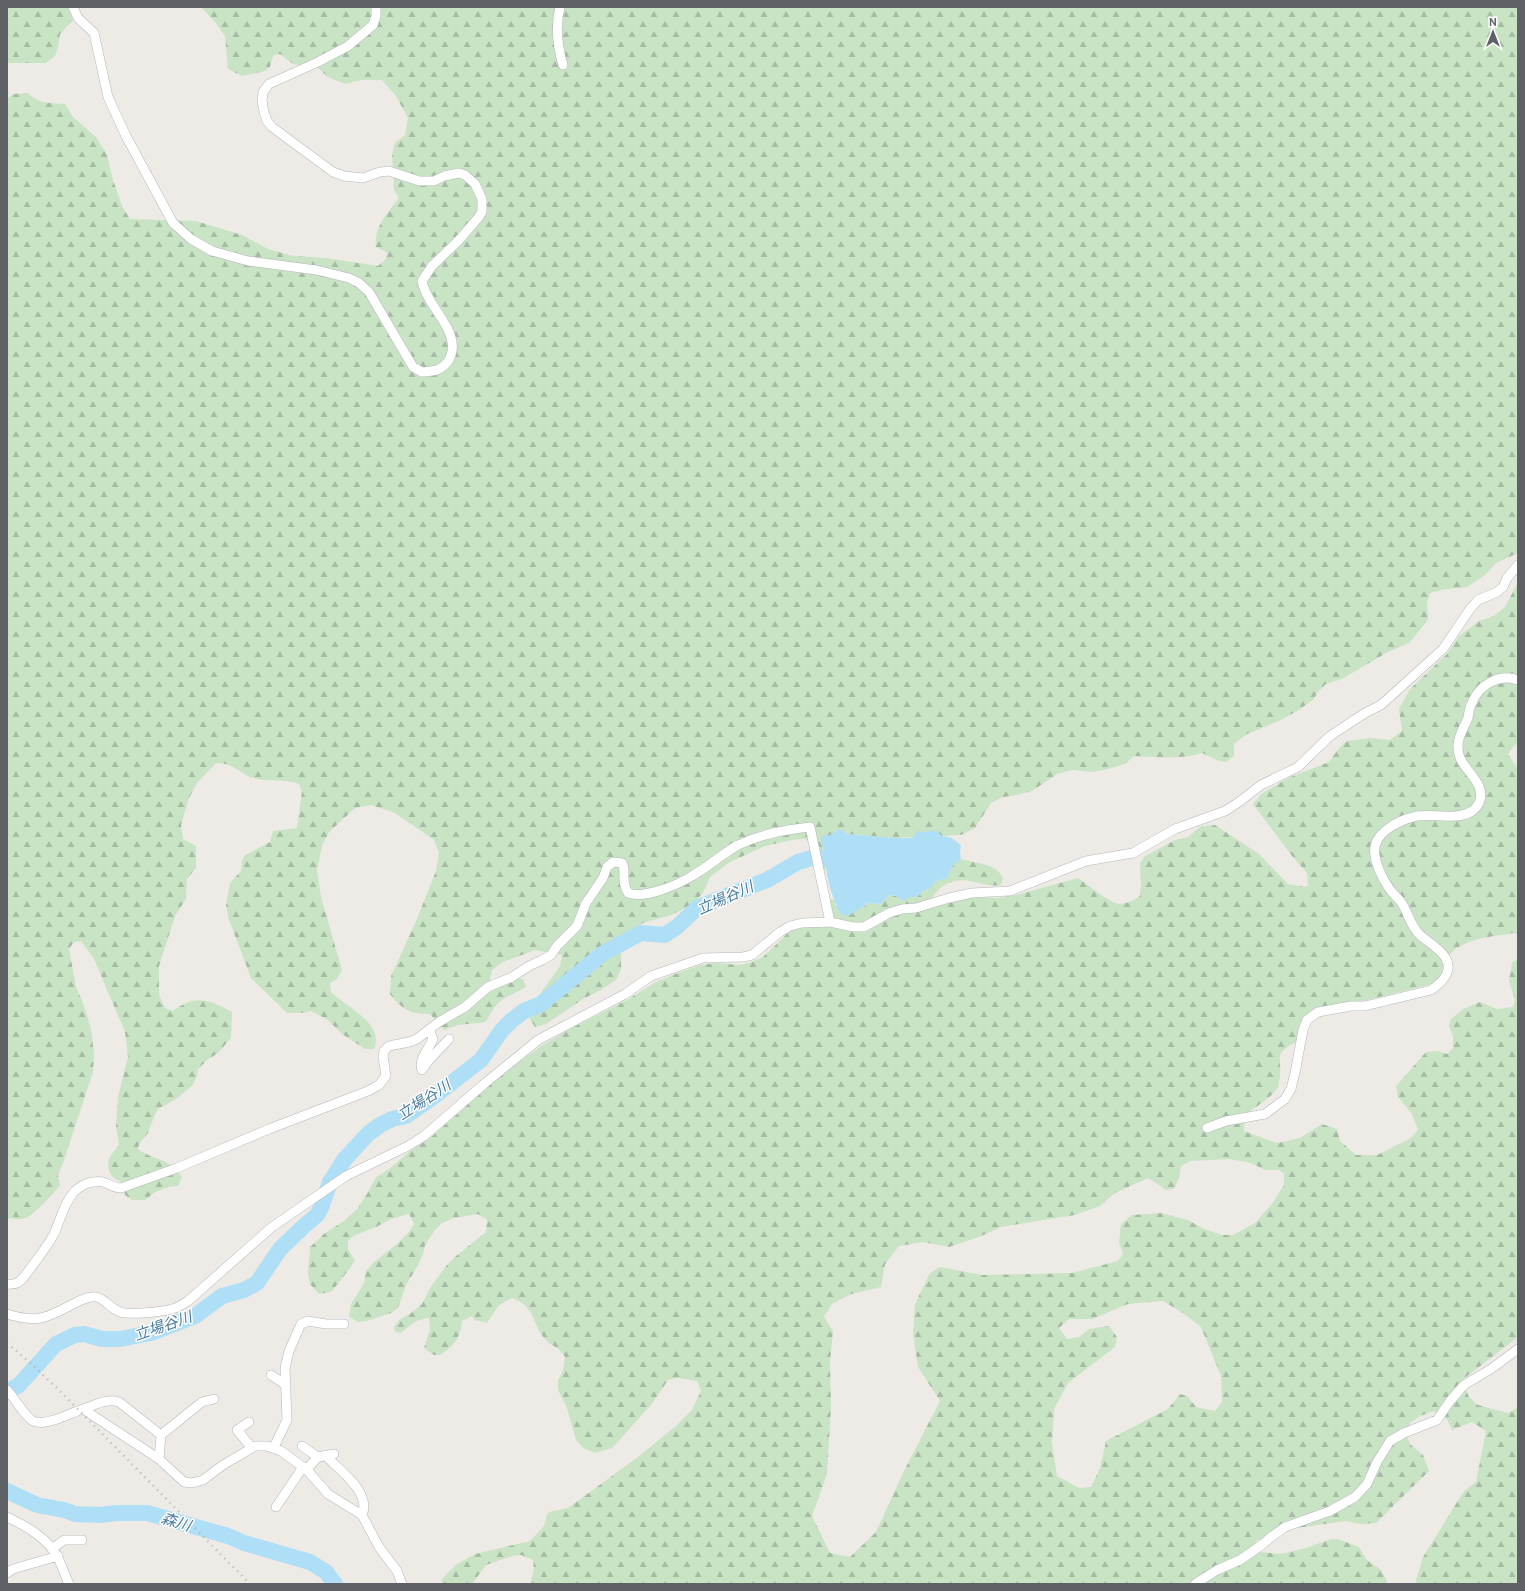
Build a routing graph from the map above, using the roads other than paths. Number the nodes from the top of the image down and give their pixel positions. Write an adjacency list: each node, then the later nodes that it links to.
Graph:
1 (73, 7): 2 (street)
2 (376, 7)
3 (560, 7): 4 (street)
4 (563, 64)
5 (1518, 565): 7 (street)
6 (1518, 680): 10 (street)
7 (830, 922): 8 (street); 12 (street)
8 (427, 1032): 9 (street); 11 (street)
9 (449, 1039)
10 (1207, 1128)
11 (7, 1284)
12 (7, 1314)
13 (344, 1324): 16 (street)
14 (1518, 1349): 36 (street)
15 (271, 1375): 16 (street)
16 (286, 1385): 23 (street)
17 (7, 1390): 19 (street)
18 (214, 1399): 21 (street)
19 (83, 1409): 21 (street); 26 (street)
20 (249, 1422): 24 (street)
21 (162, 1435): 26 (street)
22 (302, 1446): 25 (street)
23 (274, 1447): 24 (street); 27 (street)
24 (252, 1448): 26 (street)
25 (326, 1455): 27 (street); 29 (street)
26 (159, 1459)
27 (305, 1468): 28 (street); 29 (street)
28 (276, 1507)
29 (362, 1515): 35 (street)
30 (7, 1517): 32 (street)
31 (82, 1540): 32 (street)
32 (55, 1553): 33 (street); 34 (street)
33 (7, 1573)
34 (69, 1584)
35 (402, 1584)
36 (1195, 1584)

